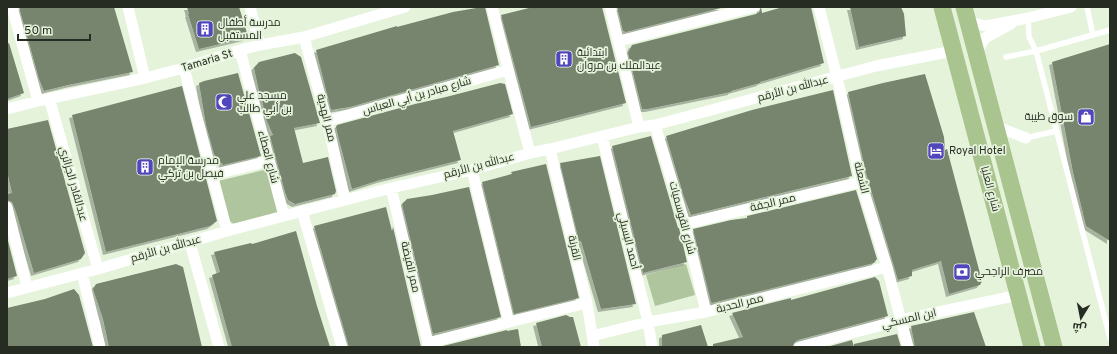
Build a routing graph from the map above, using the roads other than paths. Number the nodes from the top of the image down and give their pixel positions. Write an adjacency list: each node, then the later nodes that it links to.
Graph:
1 (12, 7): 29 (street)
2 (128, 7): 27 (street)
3 (250, 7): 18 (street)
4 (405, 7): 16 (street, Tamaria St)
5 (492, 7): 25 (street)
6 (610, 7): 17 (street)
7 (754, 7): 17 (street)
8 (819, 7): 26 (street, الشعلة)
9 (942, 7): 20 (main road, شارع العليا)
10 (1071, 7): 13 (street)
11 (1087, 7): 15 (lane)
12 (966, 14): 13 (street); 22 (main road, شارع العليا)
13 (1028, 18): 21 (lane); 22 (street)
14 (1110, 30): 15 (lane)
15 (1093, 35): 21 (lane)
16 (304, 37): 18 (street, Tamaria St); 31 (street, ممر الهدية)
17 (619, 42): 34 (street)
18 (260, 45): 19 (street, Tamaria St)
19 (240, 50): 24 (street, Tamaria St); 40 (street, شارع العطاء)
20 (953, 51): 26 (street, عبدالله بن الأرقم); 57 (main road, شارع العليا)
21 (1036, 51): 23 (lane); 35 (lane)
22 (977, 56): 33 (main road, شارع العليا)
23 (1006, 57)
24 (184, 68): 27 (street, Tamaria St); 42 (street)
25 (508, 70): 31 (street, شارع مبادر بن أبي العباس); 39 (street)
26 (837, 77): 32 (street, عبدالله بن الأرقم); 43 (street, الشعلة)
27 (145, 78): 28 (street, Tamaria St)
28 (49, 98): 29 (street, Tamaria St); 53 (street, عبدالقادر الجزائري)
29 (38, 101): 30 (street, Tamaria St)
30 (7, 109)
31 (327, 121): 45 (street, ممر الهدية)
32 (655, 125): 34 (street, عبدالله بن الأرقم); 49 (street, شارع القوسميات)
33 (995, 126): 37 (street); 74 (main road, شارع العليا)
34 (639, 127): 36 (street, عبدالله بن الأرقم)
35 (1056, 131): 37 (lane); 63 (lane)
36 (602, 136): 38 (street, عبدالله بن الأرقم); 62 (street, أحمد البسيلي)
37 (1026, 138)
38 (550, 149): 39 (street, عبدالله بن الأرقم); 58 (street, القرنة)
39 (530, 153): 41 (street, عبدالله بن الأرقم)
40 (268, 161): 42 (street); 48 (street, شارع العطاء)
41 (472, 170): 44 (street, عبدالله بن الأرقم); 61 (street)
42 (212, 175): 50 (street)
43 (861, 182): 49 (street, ممر الجفة); 52 (street, الشعلة)
44 (391, 188): 45 (street, عبدالله بن الأرقم); 65 (street, ممر الفيضة)
45 (345, 200): 47 (street, عبدالله بن الأرقم)
46 (7, 207): 55 (street)
47 (302, 211): 48 (street, عبدالله بن الأرقم); 69 (street)
48 (284, 216): 50 (street, عبدالله بن الأرقم)
49 (685, 224): 59 (street, شارع القوسميات)
50 (227, 231): 51 (street, عبدالله بن الأرقم)
51 (190, 243): 53 (street, عبدالله بن الأرقم); 68 (street)
52 (887, 267): 59 (street, ممر الحدبة); 60 (street, الشعلة)
53 (98, 269): 54 (street, عبدالله بن الأرقم)
54 (82, 273): 55 (street, عبدالله بن الأرقم); 67 (street)
55 (27, 287): 56 (street, عبدالله بن الأرقم)
56 (7, 293)
57 (1019, 295): 60 (street, ابن المسكي); 73 (main road, شارع العليا)
58 (587, 303): 61 (street); 64 (street, القرنة)
59 (706, 312): 62 (street, ممر الحدبة)
60 (901, 320): 66 (street, ابن المسكي); 72 (street, الشعلة)
61 (509, 322): 65 (street)
62 (648, 322): 64 (street, ممر الحدبة); 70 (street, أحمد البسيلي)
63 (1110, 338)
64 (593, 341)
65 (429, 345)
66 (817, 345): 71 (street, ابن المسكي)
67 (100, 347)
68 (219, 347)
69 (342, 347)
70 (652, 347)
71 (800, 347)
72 (908, 347)
73 (1032, 347)
74 (1054, 347)

